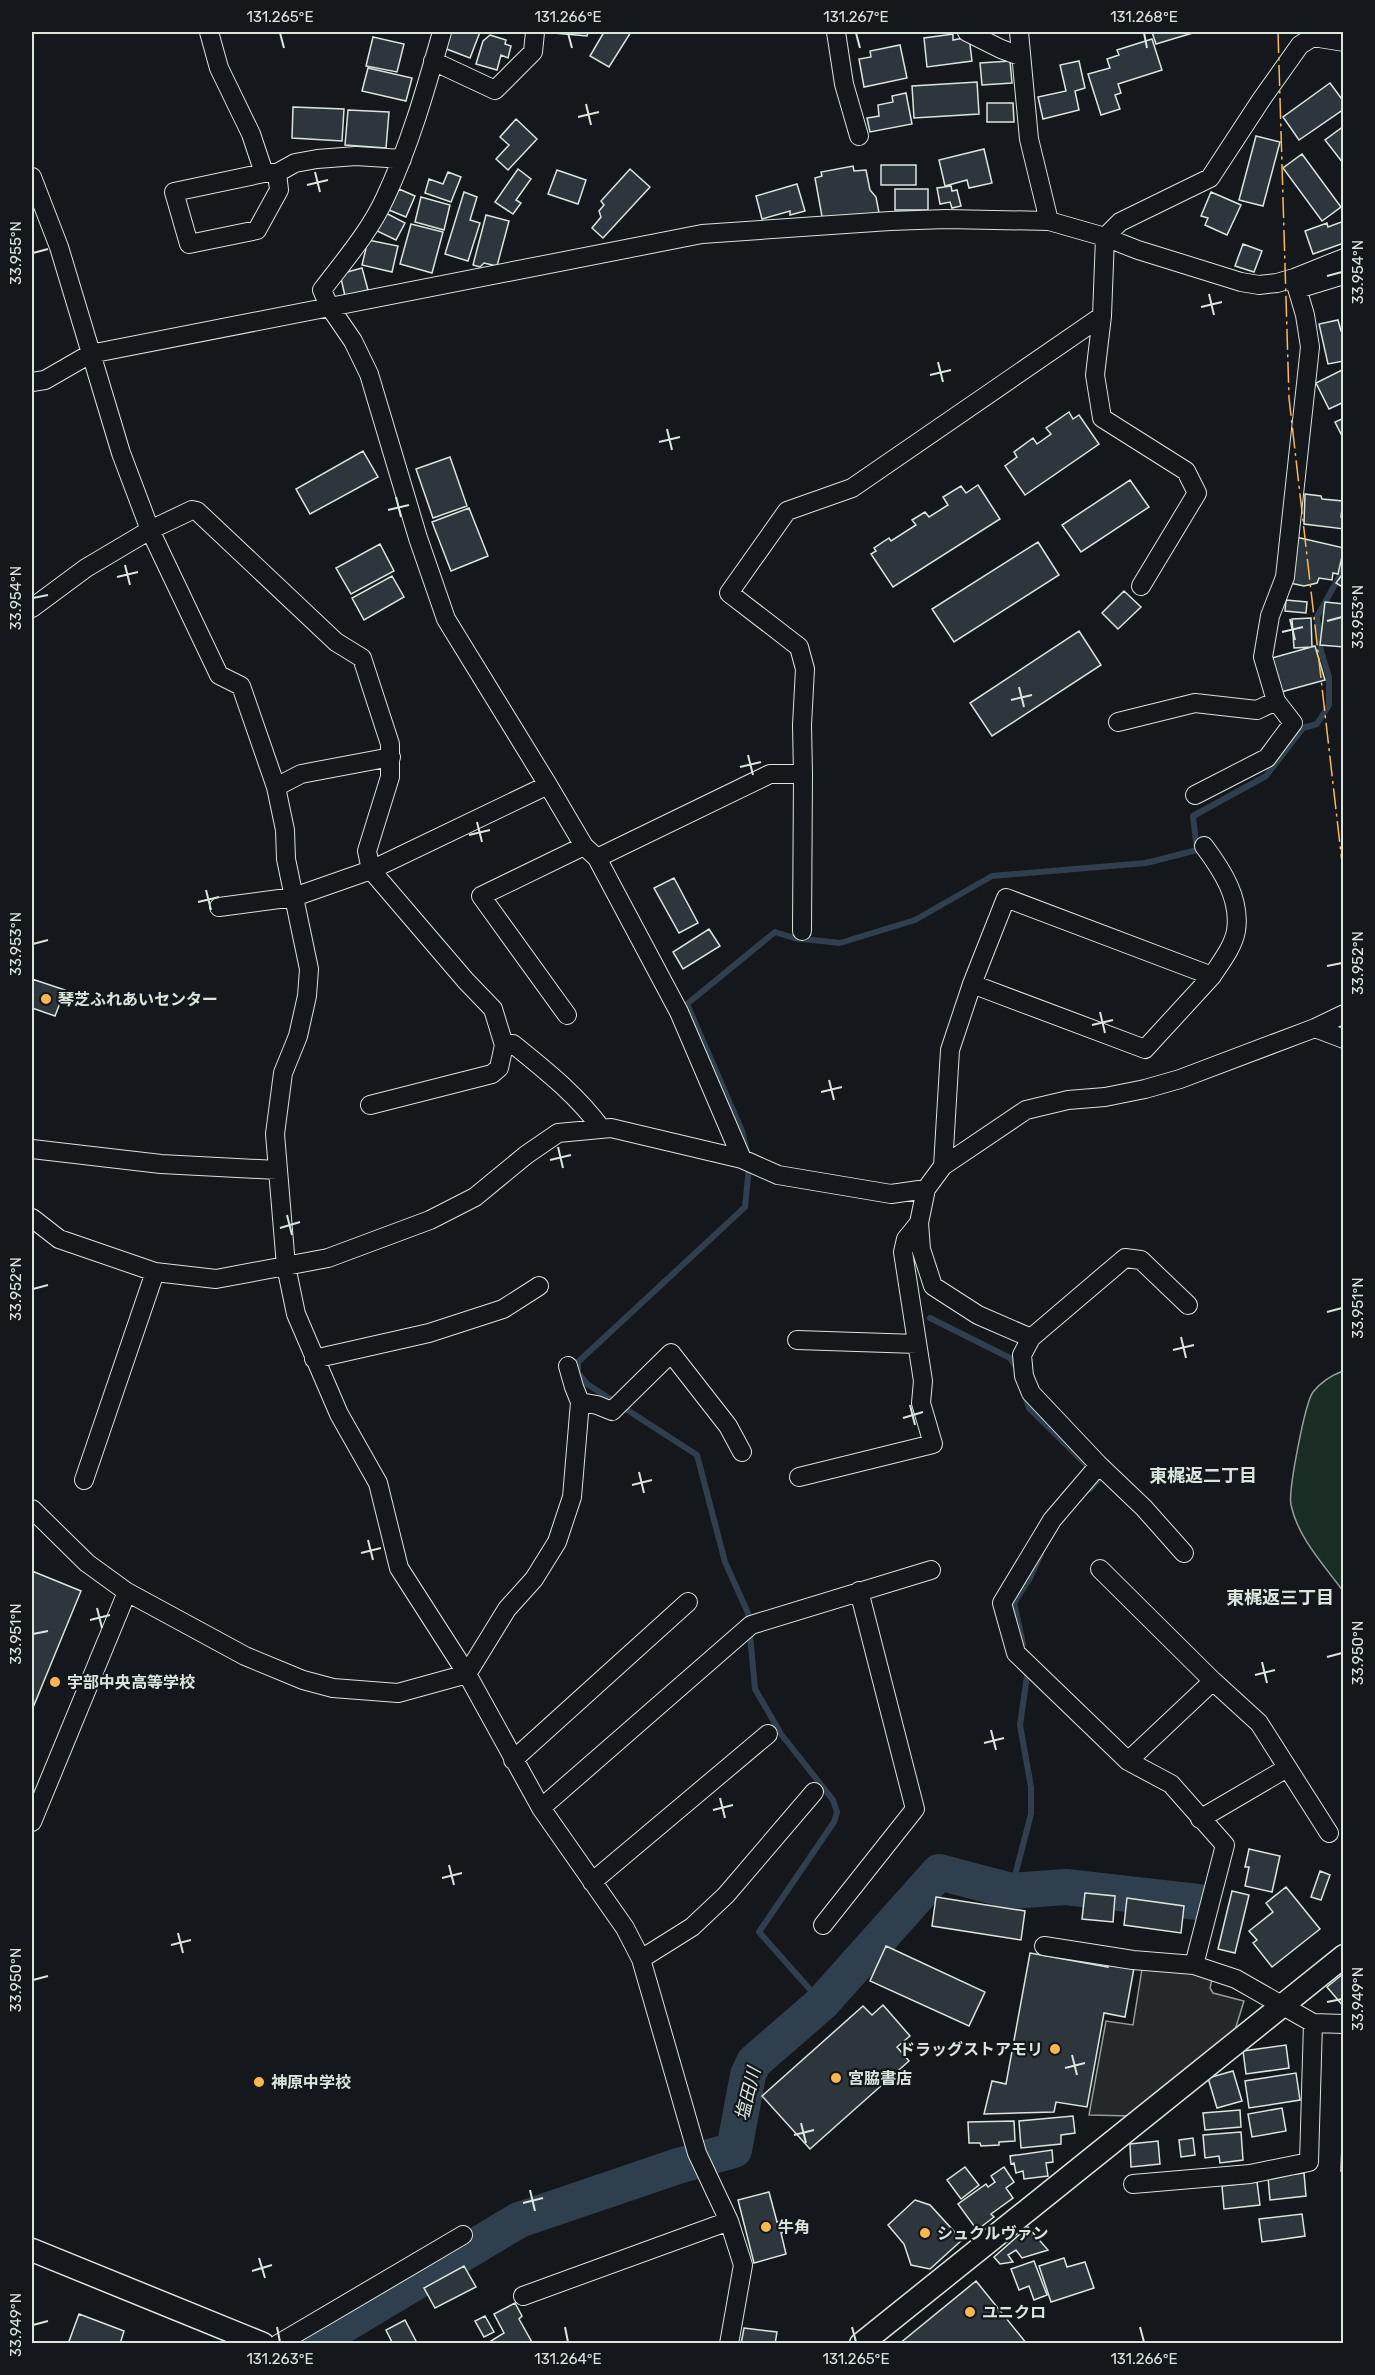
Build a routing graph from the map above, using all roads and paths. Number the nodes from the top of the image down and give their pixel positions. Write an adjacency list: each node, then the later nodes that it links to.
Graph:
1 (209, 32): 12 (street)
2 (442, 32): 9 (street)
3 (535, 32): 9 (street)
4 (836, 32): 10 (street)
5 (967, 32): 8 (street)
6 (1020, 32): 8 (street)
7 (1344, 42): 15 (street)
8 (1020, 56): 14 (street)
9 (434, 61): 11 (street)
10 (859, 136)
11 (402, 159): 12 (street); 19 (street)
12 (271, 173): 12 (street)
13 (32, 177): 21 (street)
14 (1048, 222): 15 (street); 19 (street)
15 (1105, 237): 18 (street); 20 (street)
16 (1344, 258): 18 (street)
17 (1344, 275): 18 (street)
18 (1296, 283): 26 (street)
19 (329, 306): 21 (street); 30 (street)
20 (1102, 316): 24 (street); 29 (street)
21 (90, 354): 22 (street); 23 (street)
22 (32, 382)
23 (150, 530): 25 (street); 28 (street); 31 (street)
24 (1141, 586)
25 (32, 608)
26 (1276, 702): 27 (street); 32 (street)
27 (1118, 722)
28 (391, 757): 31 (street); 35 (street)
29 (803, 774): 34 (street); 38 (street)
30 (548, 785): 34 (street); 35 (street)
31 (276, 787): 36 (street)
32 (1195, 795)
33 (1204, 846): 39 (street)
34 (590, 852): 42 (street); 49 (street)
35 (371, 870): 36 (street); 45 (street)
36 (294, 897): 37 (street); 51 (street)
37 (219, 907)
38 (802, 932)
39 (1212, 976): 40 (street); 40 (street)
40 (972, 984): 50 (street)
41 (1344, 1014): 43 (street)
42 (567, 1015)
43 (1315, 1029): 44 (street); 50 (street)
44 (1344, 1038)
45 (504, 1045): 46 (street); 47 (street)
46 (370, 1105)
47 (601, 1128): 49 (street); 55 (street)
48 (32, 1149): 51 (street)
49 (742, 1159): 52 (street)
50 (943, 1166): 52 (street)
51 (277, 1170): 55 (street)
52 (926, 1189): 54 (street)
53 (32, 1218): 56 (street)
54 (919, 1223): 59 (street); 61 (street)
55 (286, 1266): 56 (street); 62 (street)
56 (155, 1272): 68 (street)
57 (539, 1286): 62 (street)
58 (1188, 1305): 59 (street)
59 (1031, 1338): 66 (street)
60 (796, 1340): 61 (street)
61 (917, 1344): 67 (street)
62 (314, 1359): 76 (street)
63 (568, 1366): 64 (street)
64 (580, 1402): 65 (street); 76 (street)
65 (742, 1452)
66 (1099, 1465): 70 (street); 80 (street)
67 (799, 1477)
68 (84, 1480)
69 (32, 1509): 74 (street)
70 (1184, 1552)
71 (1100, 1569): 77 (street)
72 (931, 1570): 73 (street)
73 (859, 1591): 83 (street); 88 (street)
74 (128, 1592): 76 (street); 85 (street)
75 (688, 1602): 79 (street)
76 (467, 1674): 79 (street)
77 (1213, 1682): 80 (street); 81 (street)
78 (768, 1734): 87 (street)
79 (513, 1760): 83 (street)
80 (1128, 1761): 84 (street)
81 (1287, 1768): 84 (street); 86 (street)
82 (814, 1792): 91 (street)
83 (541, 1808): 87 (street)
84 (1200, 1818): 92 (street)
85 (32, 1822)
86 (1329, 1833)
87 (592, 1882): 91 (street)
88 (823, 1925)
89 (1044, 1946): 92 (street)
90 (1344, 1956): 93 (street)
91 (641, 1959): 97 (street)
92 (1194, 1965): 93 (street)
93 (1281, 2006): 94 (street); 104 (street)
94 (1312, 2023): 95 (street); 96 (street)
95 (1344, 2024)
96 (1133, 2184)
97 (729, 2220): 100 (street); 103 (street)
98 (464, 2235): 102 (street)
99 (32, 2250): 101 (street)
100 (523, 2296)
101 (263, 2343)
102 (278, 2343)
103 (729, 2343)
104 (861, 2343)

